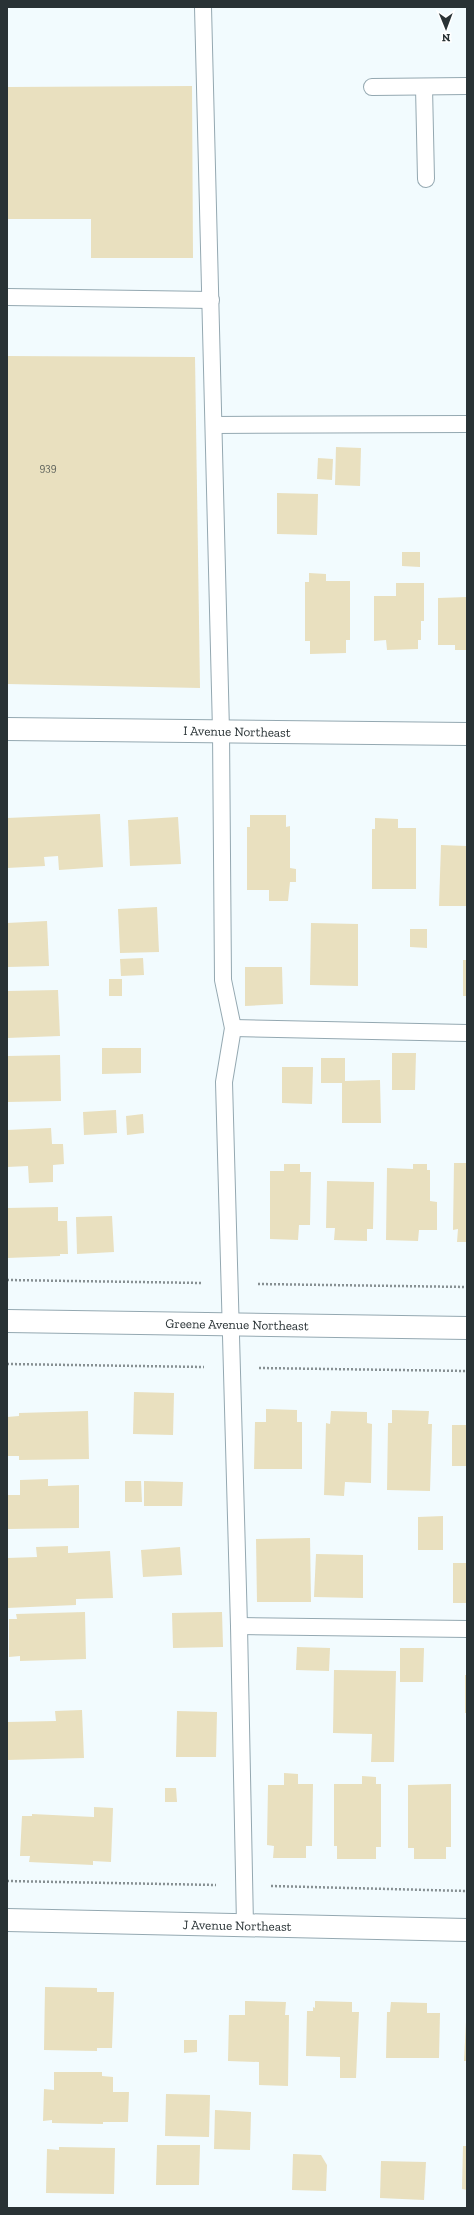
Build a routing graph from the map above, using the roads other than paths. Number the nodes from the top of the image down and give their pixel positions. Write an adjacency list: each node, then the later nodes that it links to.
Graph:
1 (203, 7): 7 (lane)
2 (467, 86): 4 (lane)
3 (372, 87): 4 (lane)
4 (424, 87): 5 (lane)
5 (426, 179)
6 (7, 297): 7 (lane)
7 (211, 300): 9 (lane)
8 (467, 424): 9 (lane)
9 (214, 426): 11 (lane)
10 (7, 729): 11 (street, I Avenue Northeast)
11 (220, 731): 12 (street, I Avenue Northeast); 13 (lane)
12 (467, 734)
13 (233, 1028): 14 (lane); 16 (lane)
14 (467, 1033)
15 (7, 1321): 16 (street, Greene Avenue Northeast)
16 (231, 1324): 17 (street, Greene Avenue Northeast); 18 (lane)
17 (467, 1328)
18 (239, 1626): 19 (lane); 21 (lane)
19 (467, 1629)
20 (7, 1920): 21 (street, J Avenue Northeast)
21 (245, 1926): 22 (street, J Avenue Northeast)
22 (467, 1930)

